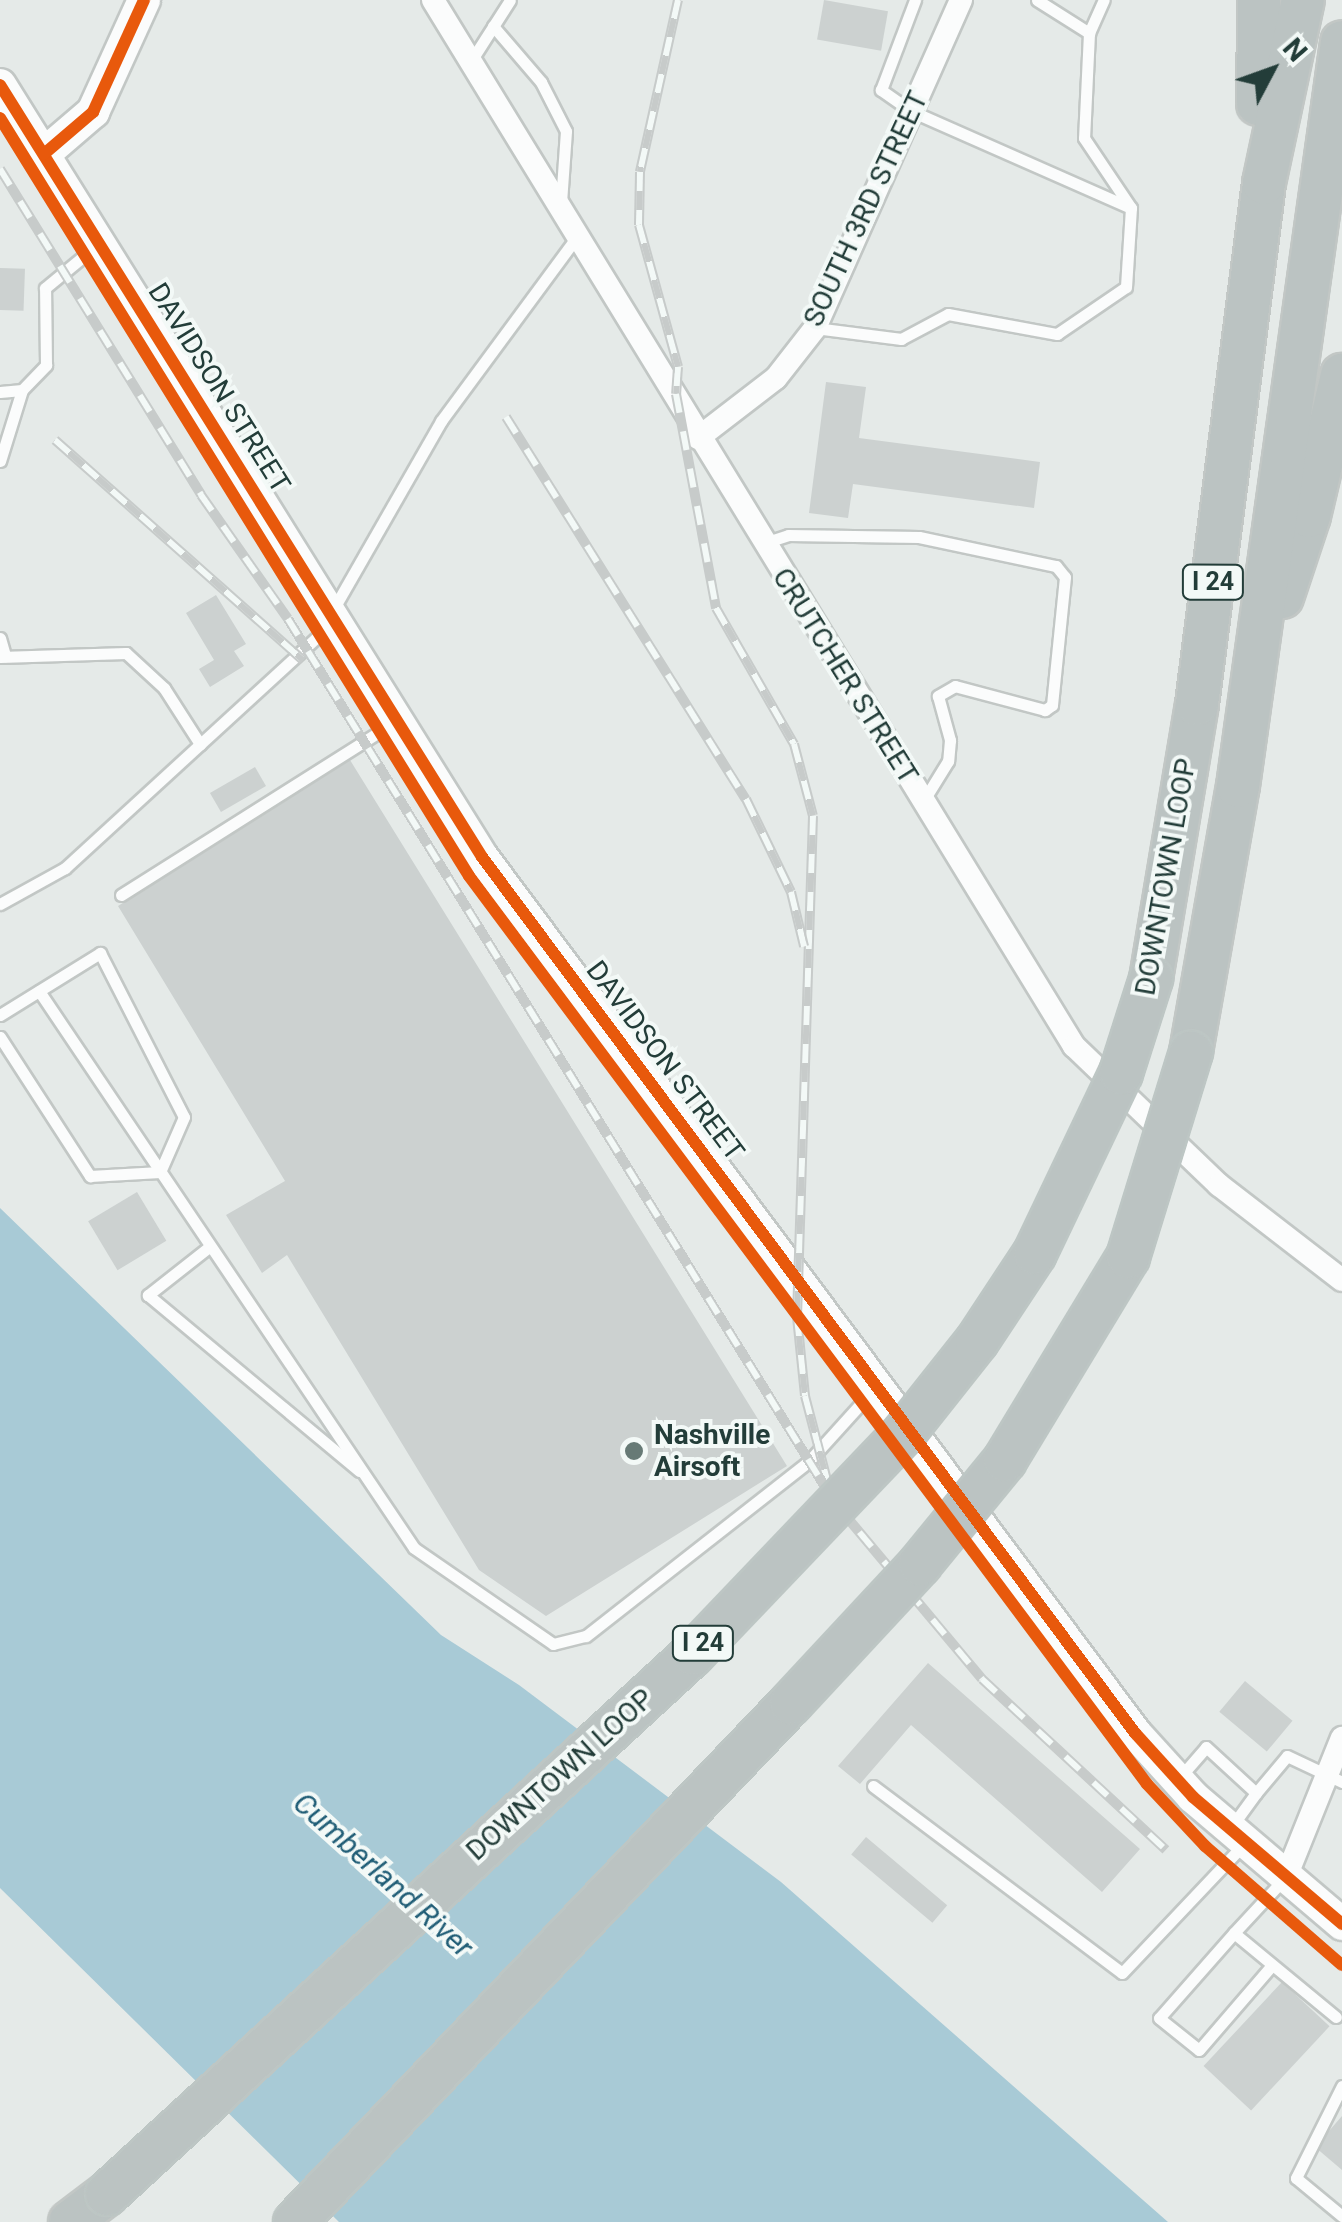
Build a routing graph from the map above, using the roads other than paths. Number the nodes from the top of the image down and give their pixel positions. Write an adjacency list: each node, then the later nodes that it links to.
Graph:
1 (144, 0): 16 (street)
2 (433, 0): 13 (street, CRUTCHER STREET)
3 (510, 0): 10 (lane)
4 (915, 0): 15 (lane)
5 (961, 0): 15 (street, SOUTH 3RD STREET)
6 (1037, 0): 11 (lane)
7 (1104, 0): 11 (lane)
8 (1259, 0): 17 (highway)
9 (1302, 0): 17 (highway, DOWNTOWN LOOP / I 24)
10 (493, 26): 13 (lane); 18 (lane)
11 (1089, 33): 19 (lane)
12 (1342, 42): 32 (highway, DOWNTOWN LOOP / I 24)
13 (471, 61): 18 (street, CRUTCHER STREET)
14 (0, 85): 16 (street, DAVIDSON STREET)
15 (912, 111): 19 (lane); 22 (street, SOUTH 3RD STREET)
16 (44, 154): 21 (street, DAVIDSON STREET)
17 (1264, 182): 58 (highway, DOWNTOWN LOOP / I 24, bridge)
18 (560, 206): 20 (street, CRUTCHER STREET)
19 (1131, 208): 22 (lane)
20 (578, 236): 26 (street, CRUTCHER STREET); 29 (lane)
21 (100, 243): 24 (lane); 29 (street, DAVIDSON STREET)
22 (815, 328): 26 (street, SOUTH 3RD STREET)
23 (1342, 375): 32 (highway)
24 (22, 390): 25 (lane); 27 (lane)
25 (0, 392)
26 (698, 438): 28 (street, CRUTCHER STREET)
27 (0, 461)
28 (764, 544): 35 (street, CRUTCHER STREET); 35 (lane)
29 (329, 612): 33 (street, DAVIDSON STREET); 34 (lane)
30 (0, 638): 31 (lane)
31 (2, 657): 34 (lane)
32 (1251, 688): 60 (highway, DOWNTOWN LOOP / I 24, bridge)
33 (397, 720): 36 (lane); 44 (street, DAVIDSON STREET)
34 (200, 744): 37 (lane)
35 (923, 802): 43 (street, CRUTCHER STREET)
36 (121, 895)
37 (0, 904)
38 (39, 991): 39 (lane); 41 (lane); 41 (lane)
39 (0, 1015)
40 (0, 1037): 41 (lane)
41 (160, 1172): 42 (lane)
42 (210, 1247): 45 (lane); 45 (lane)
43 (1341, 1278)
44 (876, 1387): 45 (lane); 48 (street, DAVIDSON STREET)
45 (370, 1480)
46 (1342, 1738): 47 (street)
47 (1334, 1779): 50 (lane); 52 (street)
48 (1178, 1780): 50 (lane); 51 (street, DAVIDSON STREET)
49 (873, 1786): 51 (lane)
50 (1256, 1793): 51 (lane)
51 (1238, 1835): 52 (street, DAVIDSON STREET)
52 (1286, 1876): 53 (street, DAVIDSON STREET); 54 (lane)
53 (1342, 1924)
54 (1234, 1933): 55 (lane); 55 (lane)
55 (1272, 1965): 56 (lane)
56 (1336, 2017)
57 (1342, 2086): 59 (lane)
58 (84, 2213)
59 (1342, 2216)
60 (295, 2222)

